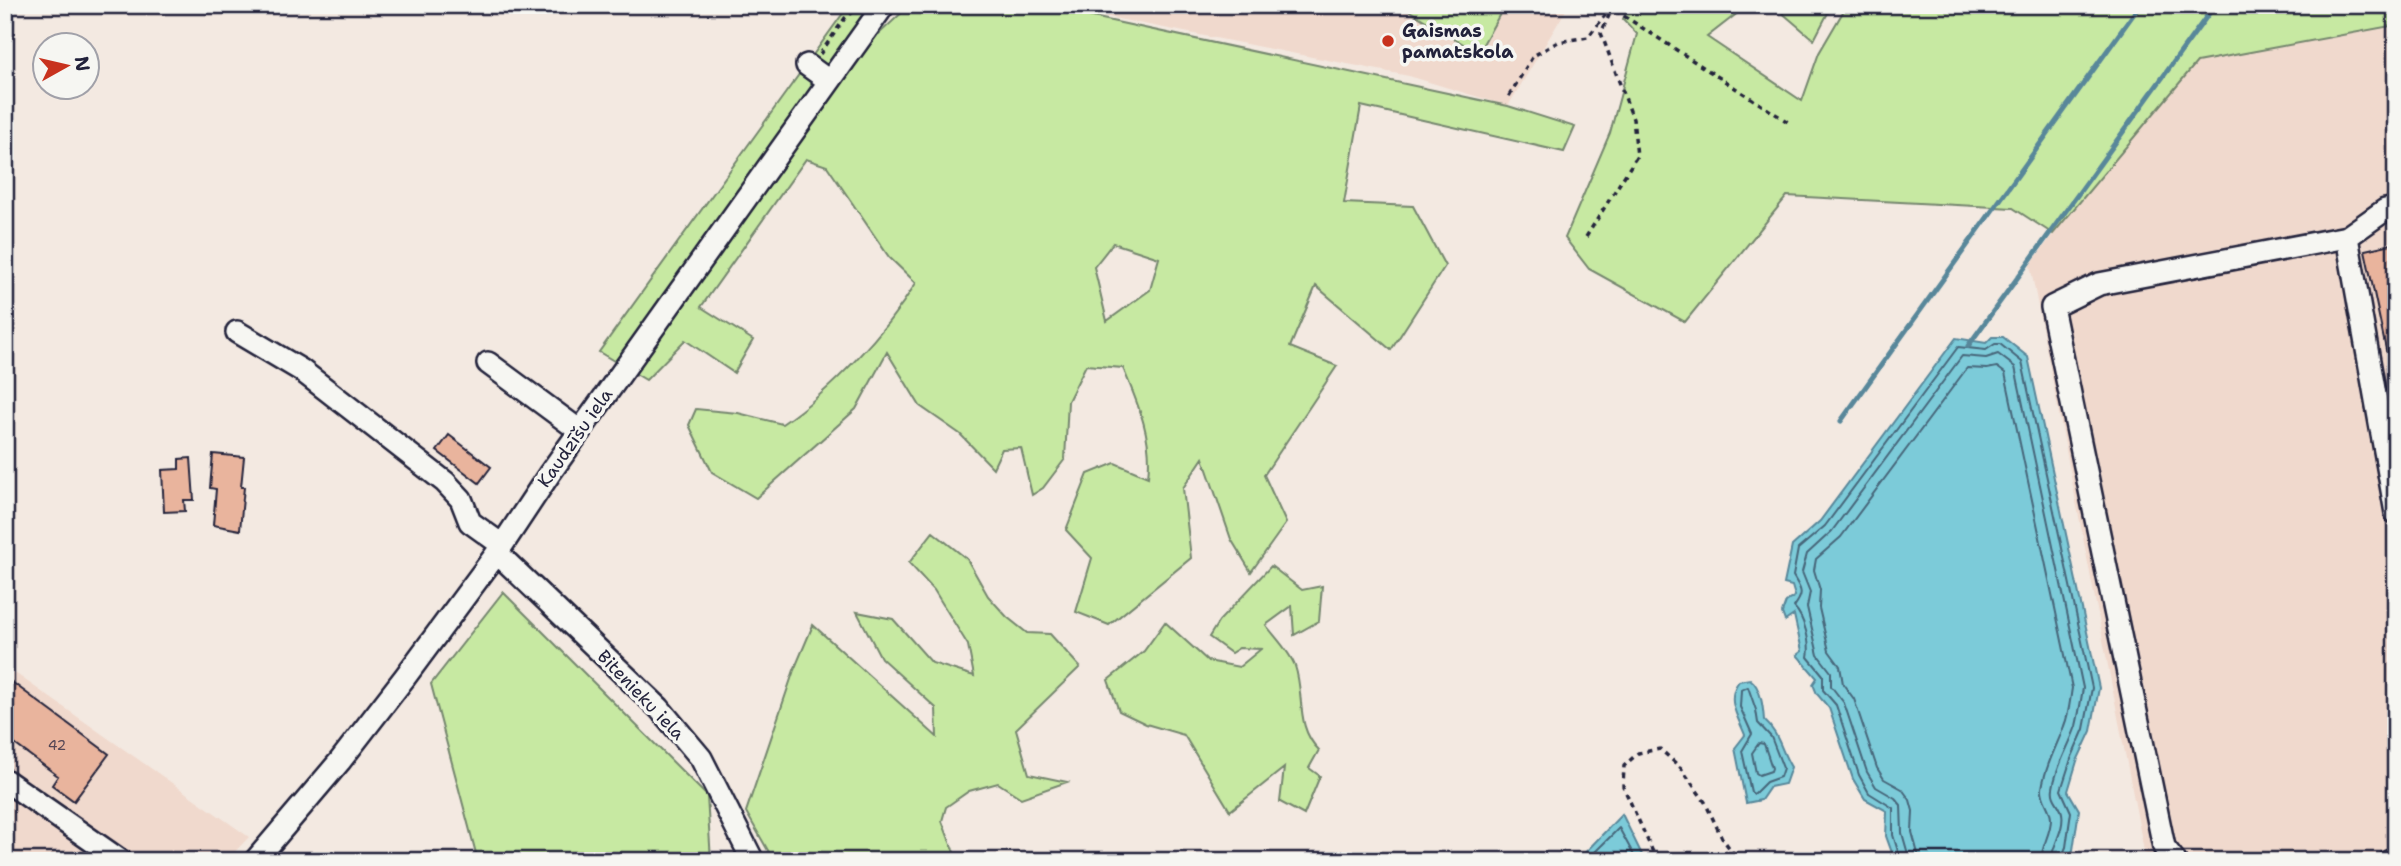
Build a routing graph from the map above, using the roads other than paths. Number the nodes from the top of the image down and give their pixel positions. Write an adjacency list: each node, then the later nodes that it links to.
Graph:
1 (884, 5): 3 (street, Kaudzīšu iela)
2 (809, 67): 3 (street)
3 (829, 82): 8 (street, Kaudzīšu iela)
4 (2396, 208): 5 (street)
5 (2347, 237): 9 (street); 17 (street)
6 (237, 332): 11 (street, Bitenieku iela)
7 (488, 363): 8 (street)
8 (580, 431): 11 (street, Kaudzīšu iela)
9 (2394, 490): 10 (street)
10 (2396, 513)
11 (500, 549): 15 (street, Kaudzīšu iela); 16 (street, Bitenieku iela)
12 (5, 780): 14 (street)
13 (2396, 860): 18 (street)
14 (121, 861)
15 (254, 861)
16 (753, 861)
17 (2175, 861)
18 (2390, 861)

